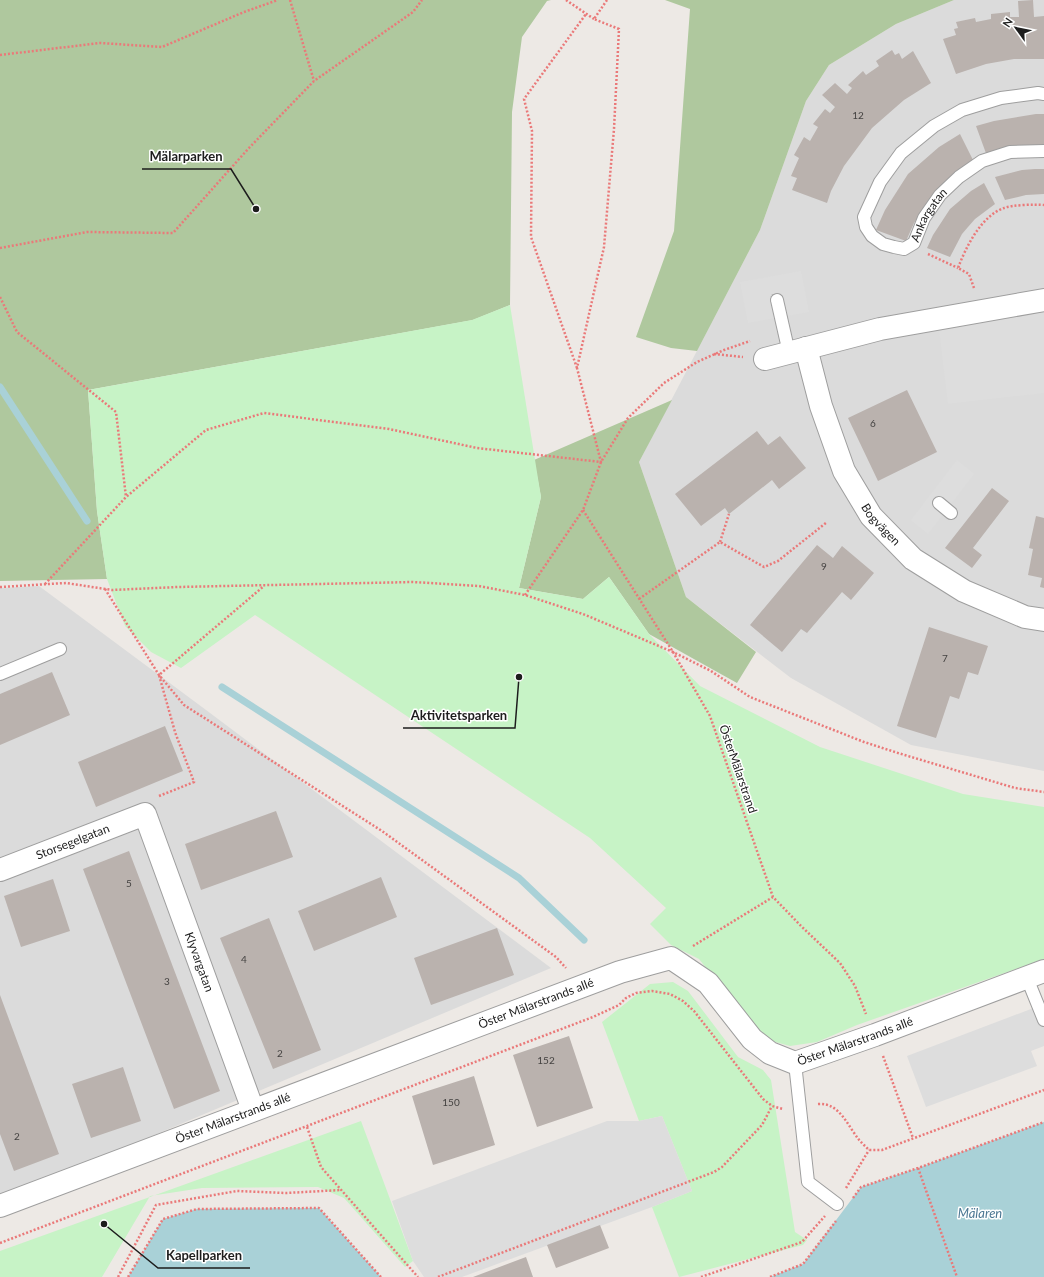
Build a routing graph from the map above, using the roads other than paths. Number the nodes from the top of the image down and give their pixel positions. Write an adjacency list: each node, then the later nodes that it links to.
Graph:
1 (1044, 94): 2 (lane, Ankargatan)
2 (1044, 151)
3 (778, 300): 5 (lane)
4 (1044, 300): 5 (street)
5 (798, 351): 6 (street); 9 (street, Bogvägen)
6 (765, 359)
7 (939, 503): 8 (lane)
8 (952, 513)
9 (1044, 620)
10 (60, 649): 11 (lane)
11 (0, 674)
12 (146, 814): 13 (street, Storsegelgatan); 17 (street, Klyvargatan)
13 (0, 870)
14 (1035, 975): 15 (lane); 16 (street, Öster Mälarstrands allé)
15 (1044, 1020)
16 (795, 1063): 17 (street, Öster Mälarstrands allé); 18 (lane)
17 (253, 1110): 19 (street, Öster Mälarstrands allé)
18 (837, 1204)
19 (0, 1206)

